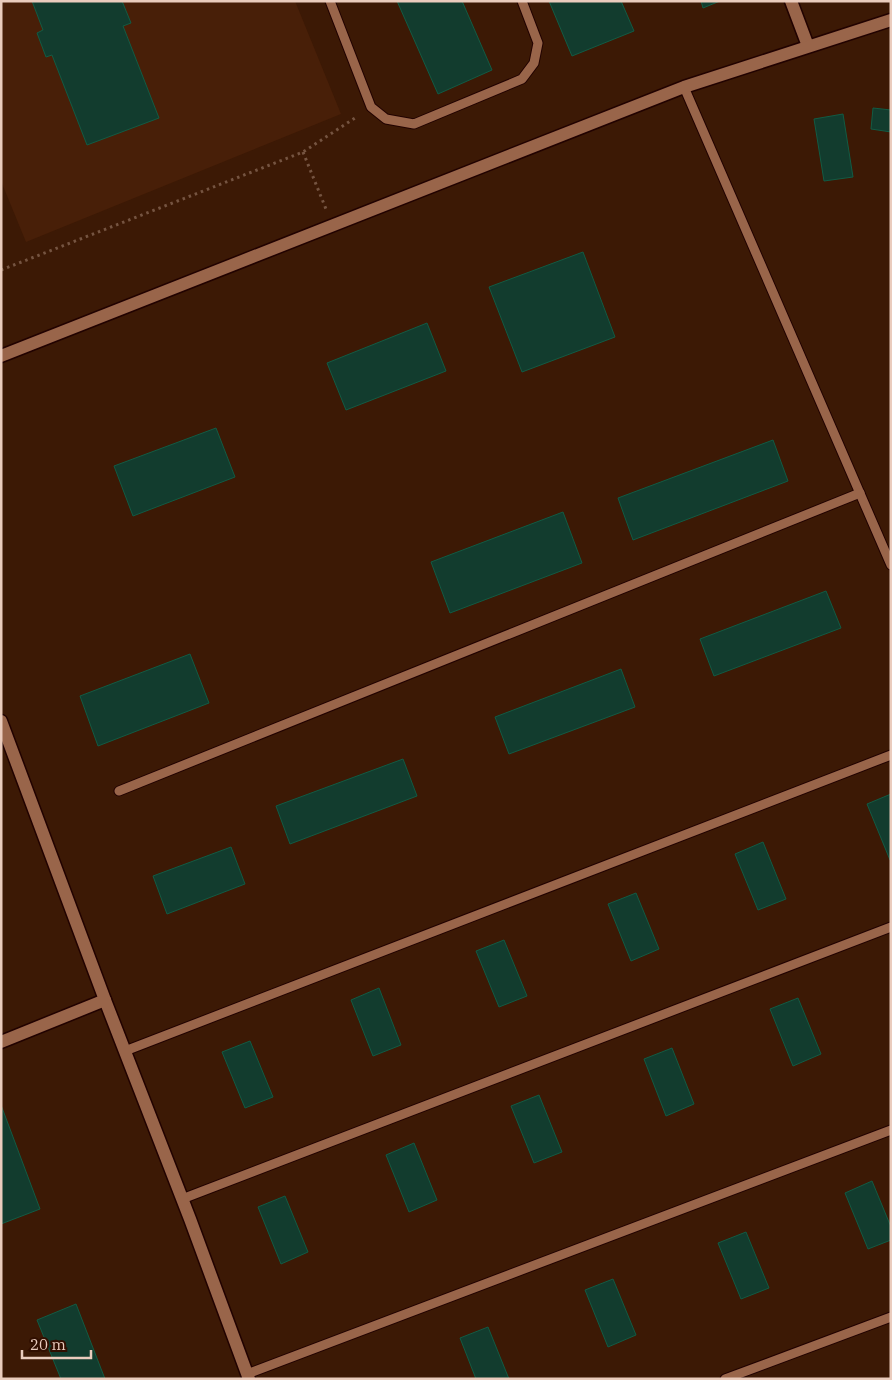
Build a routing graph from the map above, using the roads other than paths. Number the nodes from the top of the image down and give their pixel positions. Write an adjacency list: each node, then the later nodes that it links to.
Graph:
1 (330, 1): 2 (lane)
2 (522, 1)
3 (791, 1): 5 (street)
4 (891, 20): 5 (street)
5 (808, 46): 6 (street)
6 (684, 86): 7 (street); 8 (lane)
7 (1, 356)
8 (860, 493): 9 (lane); 12 (lane)
9 (890, 562)
10 (1, 721): 14 (street)
11 (891, 755): 16 (lane)
12 (119, 791)
13 (891, 927): 18 (lane)
14 (105, 1000): 15 (street); 16 (street)
15 (1, 1042)
16 (124, 1051): 18 (street)
17 (891, 1130): 20 (lane)
18 (182, 1199): 20 (street)
19 (891, 1317): 21 (lane)
20 (248, 1377)
21 (725, 1379)

